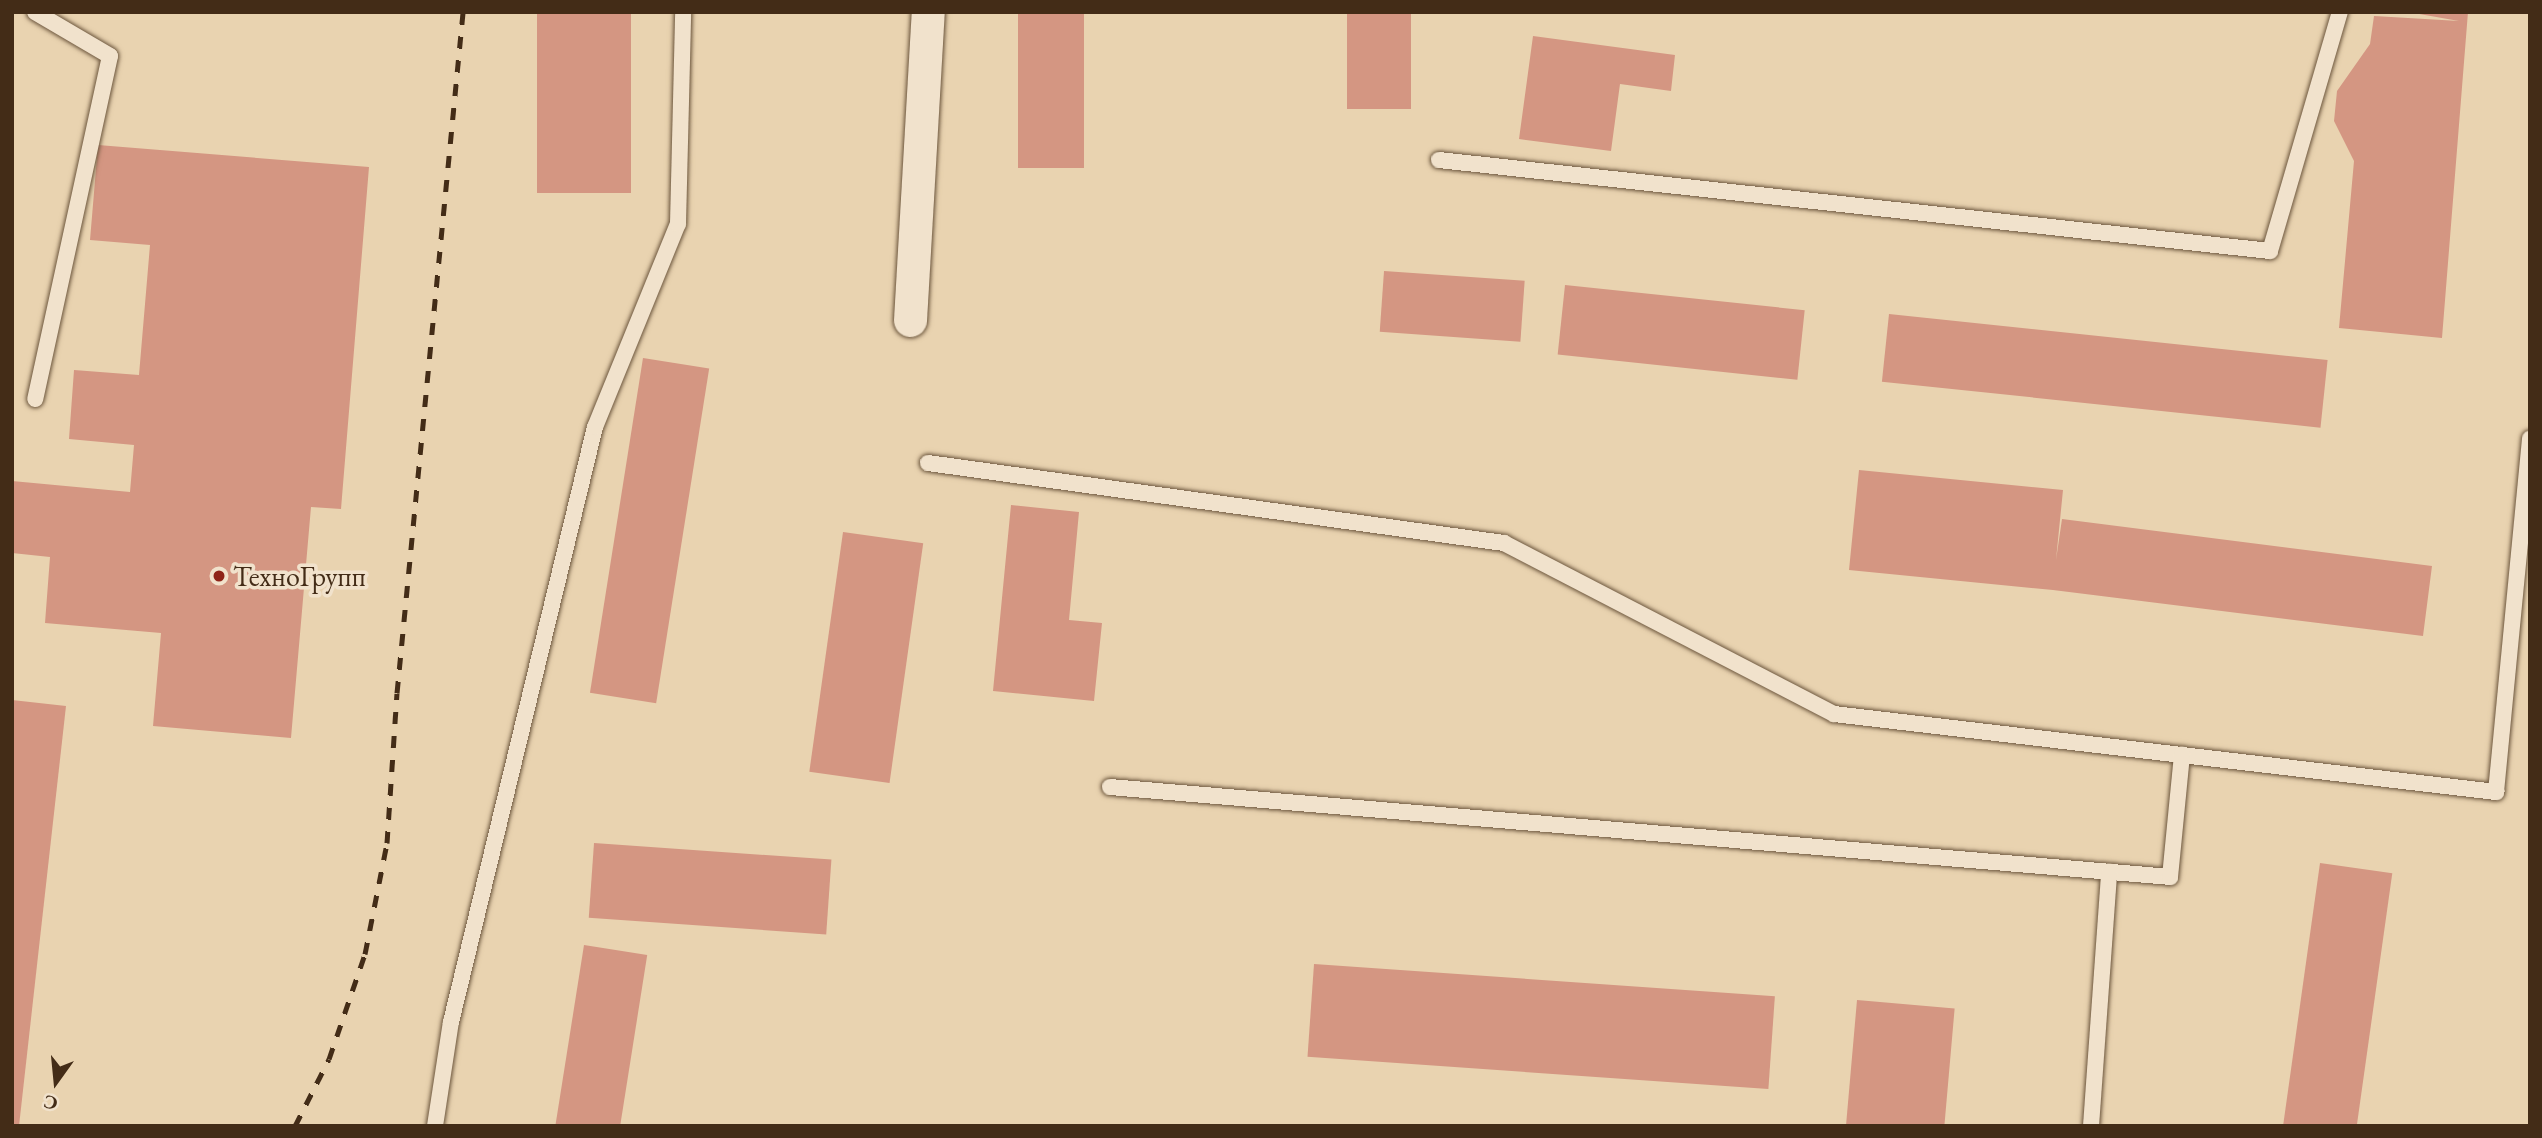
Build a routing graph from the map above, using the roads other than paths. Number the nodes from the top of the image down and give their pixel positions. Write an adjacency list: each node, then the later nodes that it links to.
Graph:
1 (34, 12): 7 (lane)
2 (683, 12): 13 (lane)
3 (928, 12): 6 (street)
4 (2340, 12): 5 (lane)
5 (1439, 160)
6 (910, 320)
7 (35, 399)
8 (2530, 439): 10 (lane)
9 (928, 463): 10 (lane)
10 (2182, 755): 12 (lane)
11 (1110, 787): 12 (lane)
12 (2109, 872): 14 (lane)
13 (435, 1126)
14 (2091, 1126)

